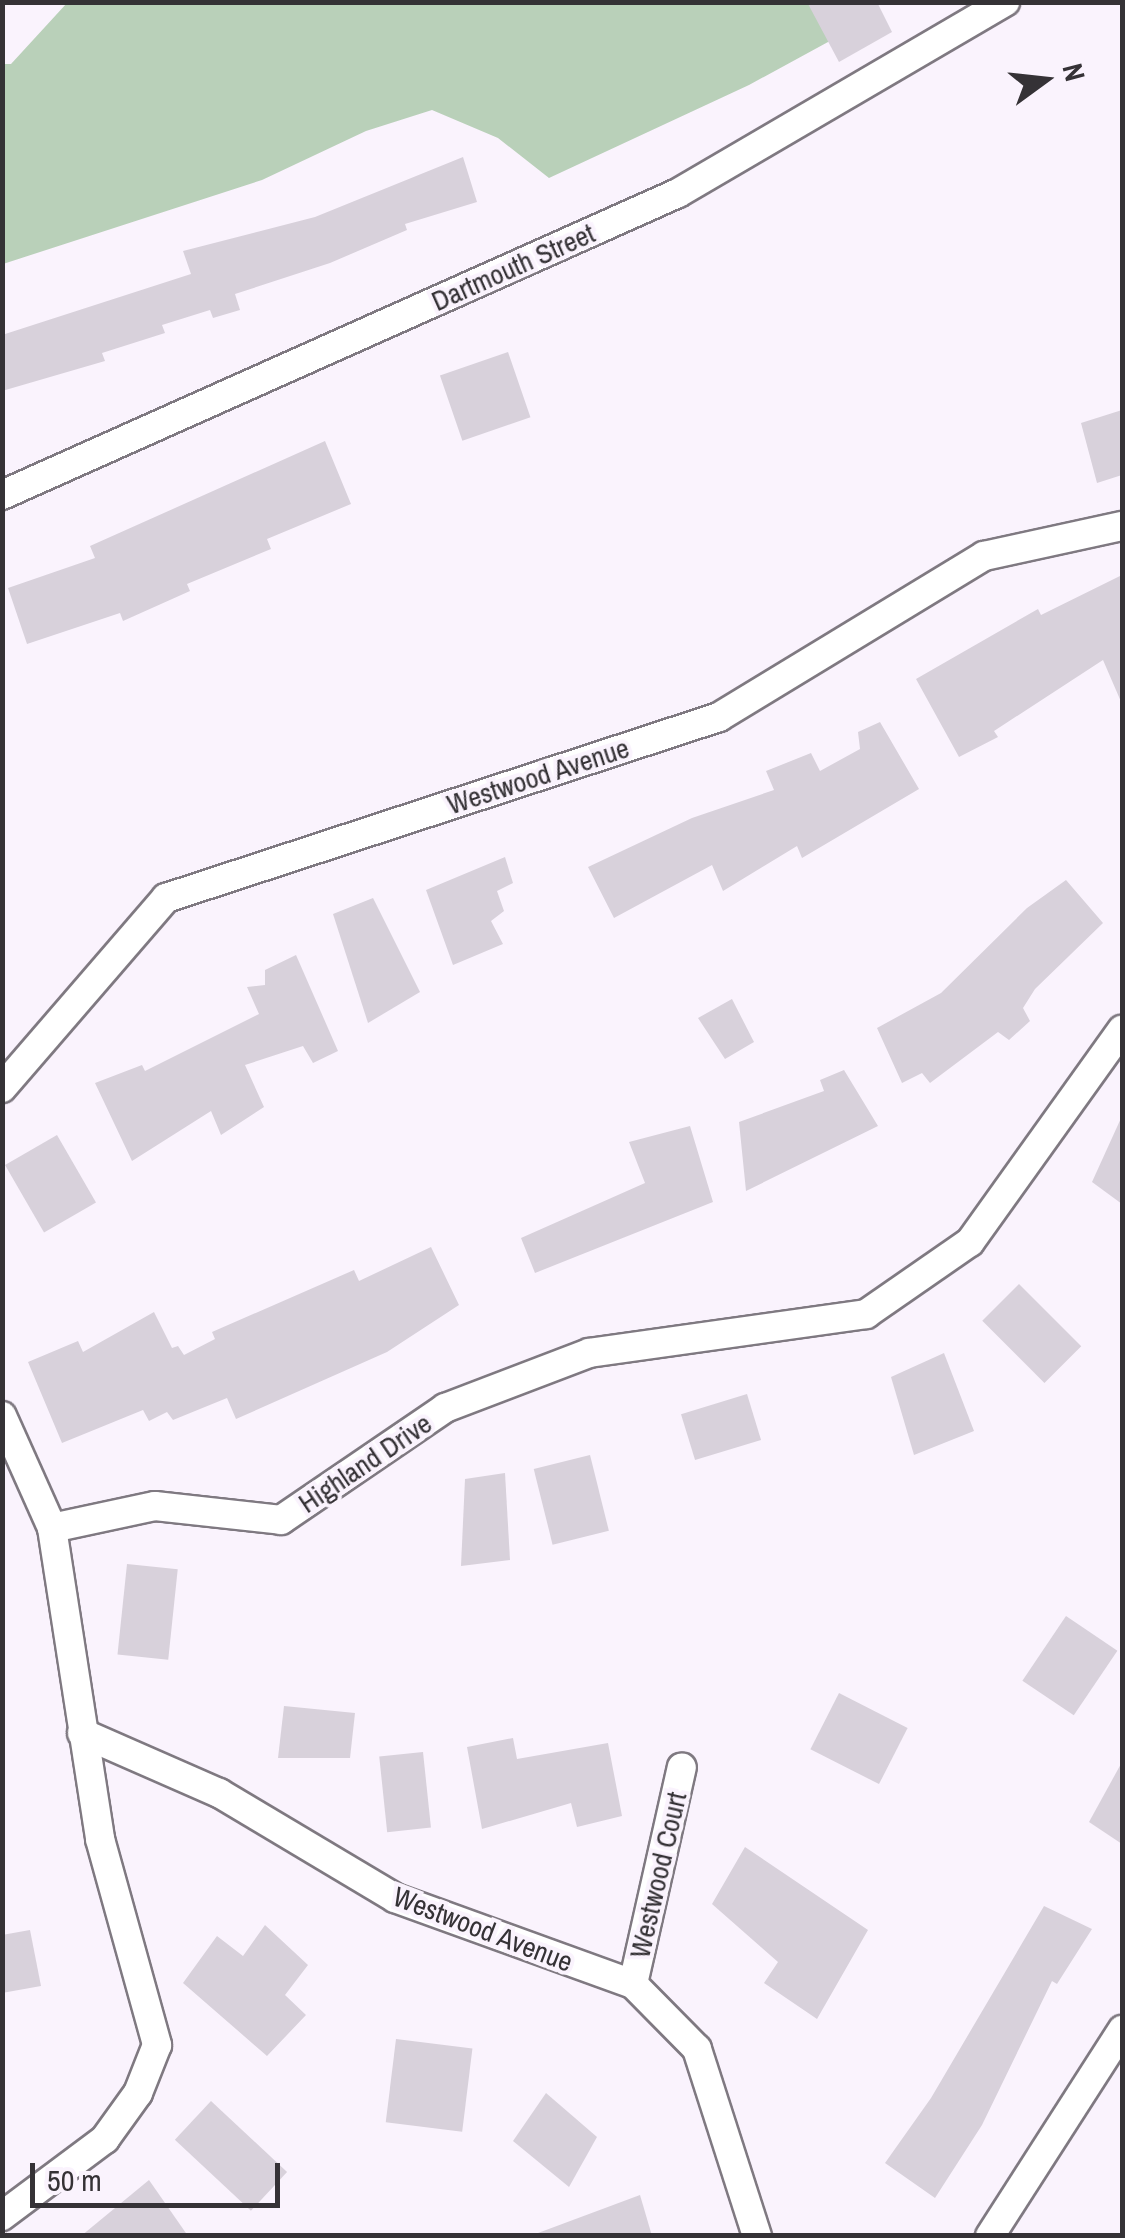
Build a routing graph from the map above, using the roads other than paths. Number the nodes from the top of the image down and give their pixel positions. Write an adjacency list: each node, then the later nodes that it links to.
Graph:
1 (1004, 2): 2 (street, Dartmouth Street)
2 (2, 495)
3 (1122, 526): 5 (street, Westwood Avenue)
4 (1122, 1030): 7 (street, Highland Drive)
5 (2, 1088)
6 (2, 1416): 7 (street)
7 (52, 1528): 8 (street)
8 (82, 1733): 10 (street, Westwood Avenue); 12 (street)
9 (682, 1767): 10 (street, Westwood Court)
10 (633, 1984): 13 (street, Westwood Avenue)
11 (1122, 2030): 14 (street)
12 (2, 2216)
13 (757, 2236)
14 (990, 2236)

